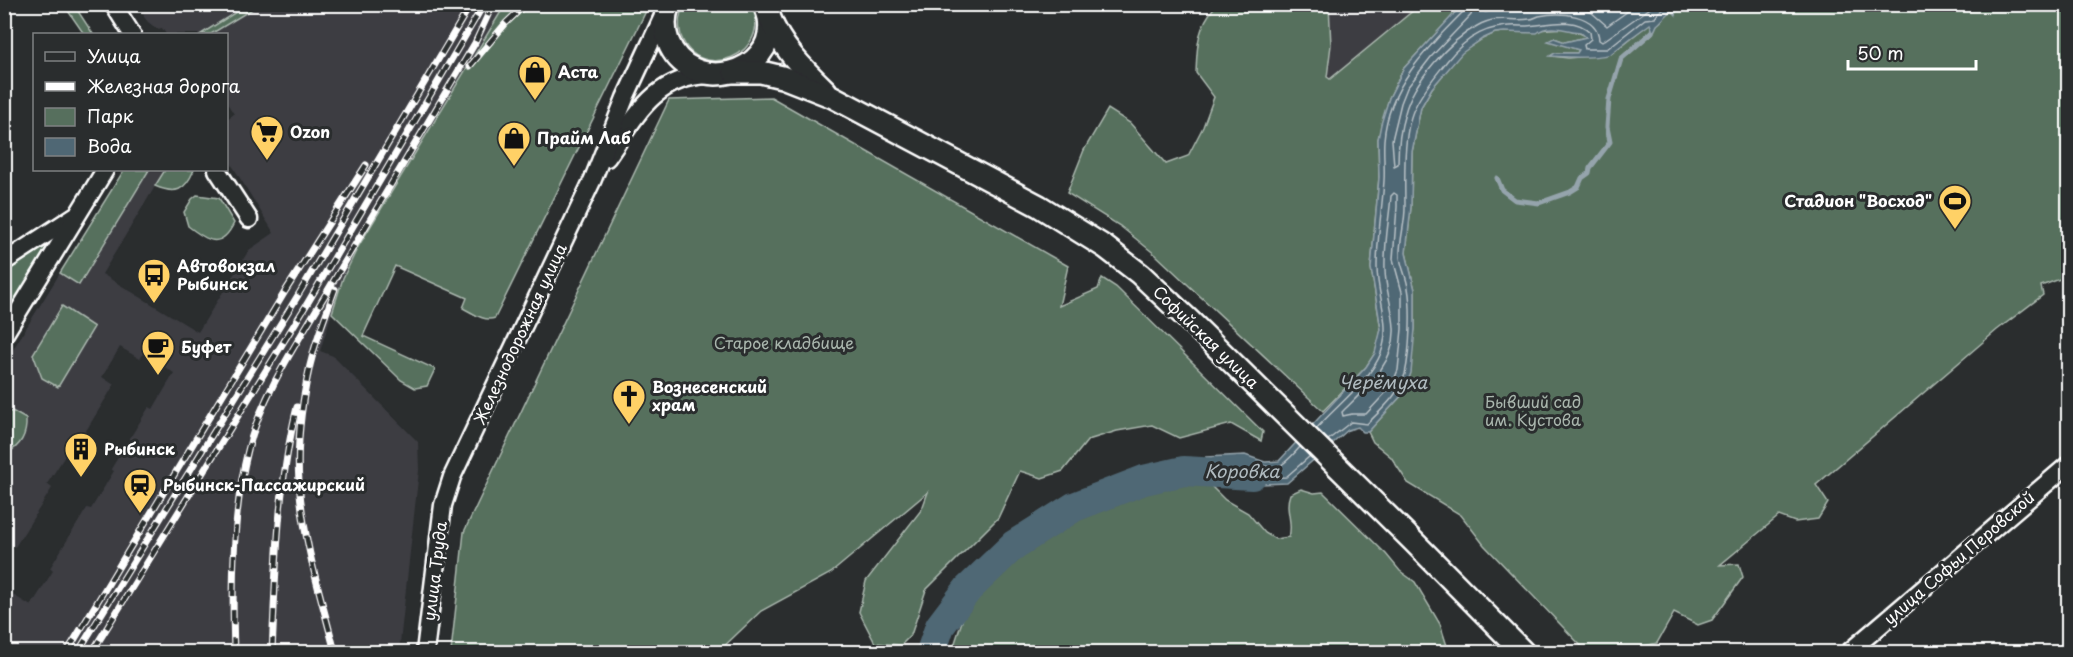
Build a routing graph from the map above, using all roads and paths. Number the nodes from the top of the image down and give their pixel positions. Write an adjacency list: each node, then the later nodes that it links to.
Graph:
1 (113, 4): 4 (street)
2 (668, 8): 5 (main road, Софийская улица); 9 (street, Железнодорожная улица)
3 (767, 10): 5 (main road); 6 (main road, Софийская улица)
4 (131, 33)
5 (725, 73): 6 (main road, Софийская улица); 9 (street, Железнодорожная улица)
6 (833, 97): 17 (main road, Софийская улица)
7 (104, 171): 10 (street)
8 (219, 171): 11 (street)
9 (593, 178): 15 (street, Железнодорожная улица)
10 (79, 213): 12 (street); 13 (street)
11 (249, 219)
12 (4, 262)
13 (4, 335)
14 (2068, 465): 18 (street, улица Софьи Перовской)
15 (447, 490): 16 (street, улица Труда)
16 (425, 652)
17 (1523, 652)
18 (1849, 652)

